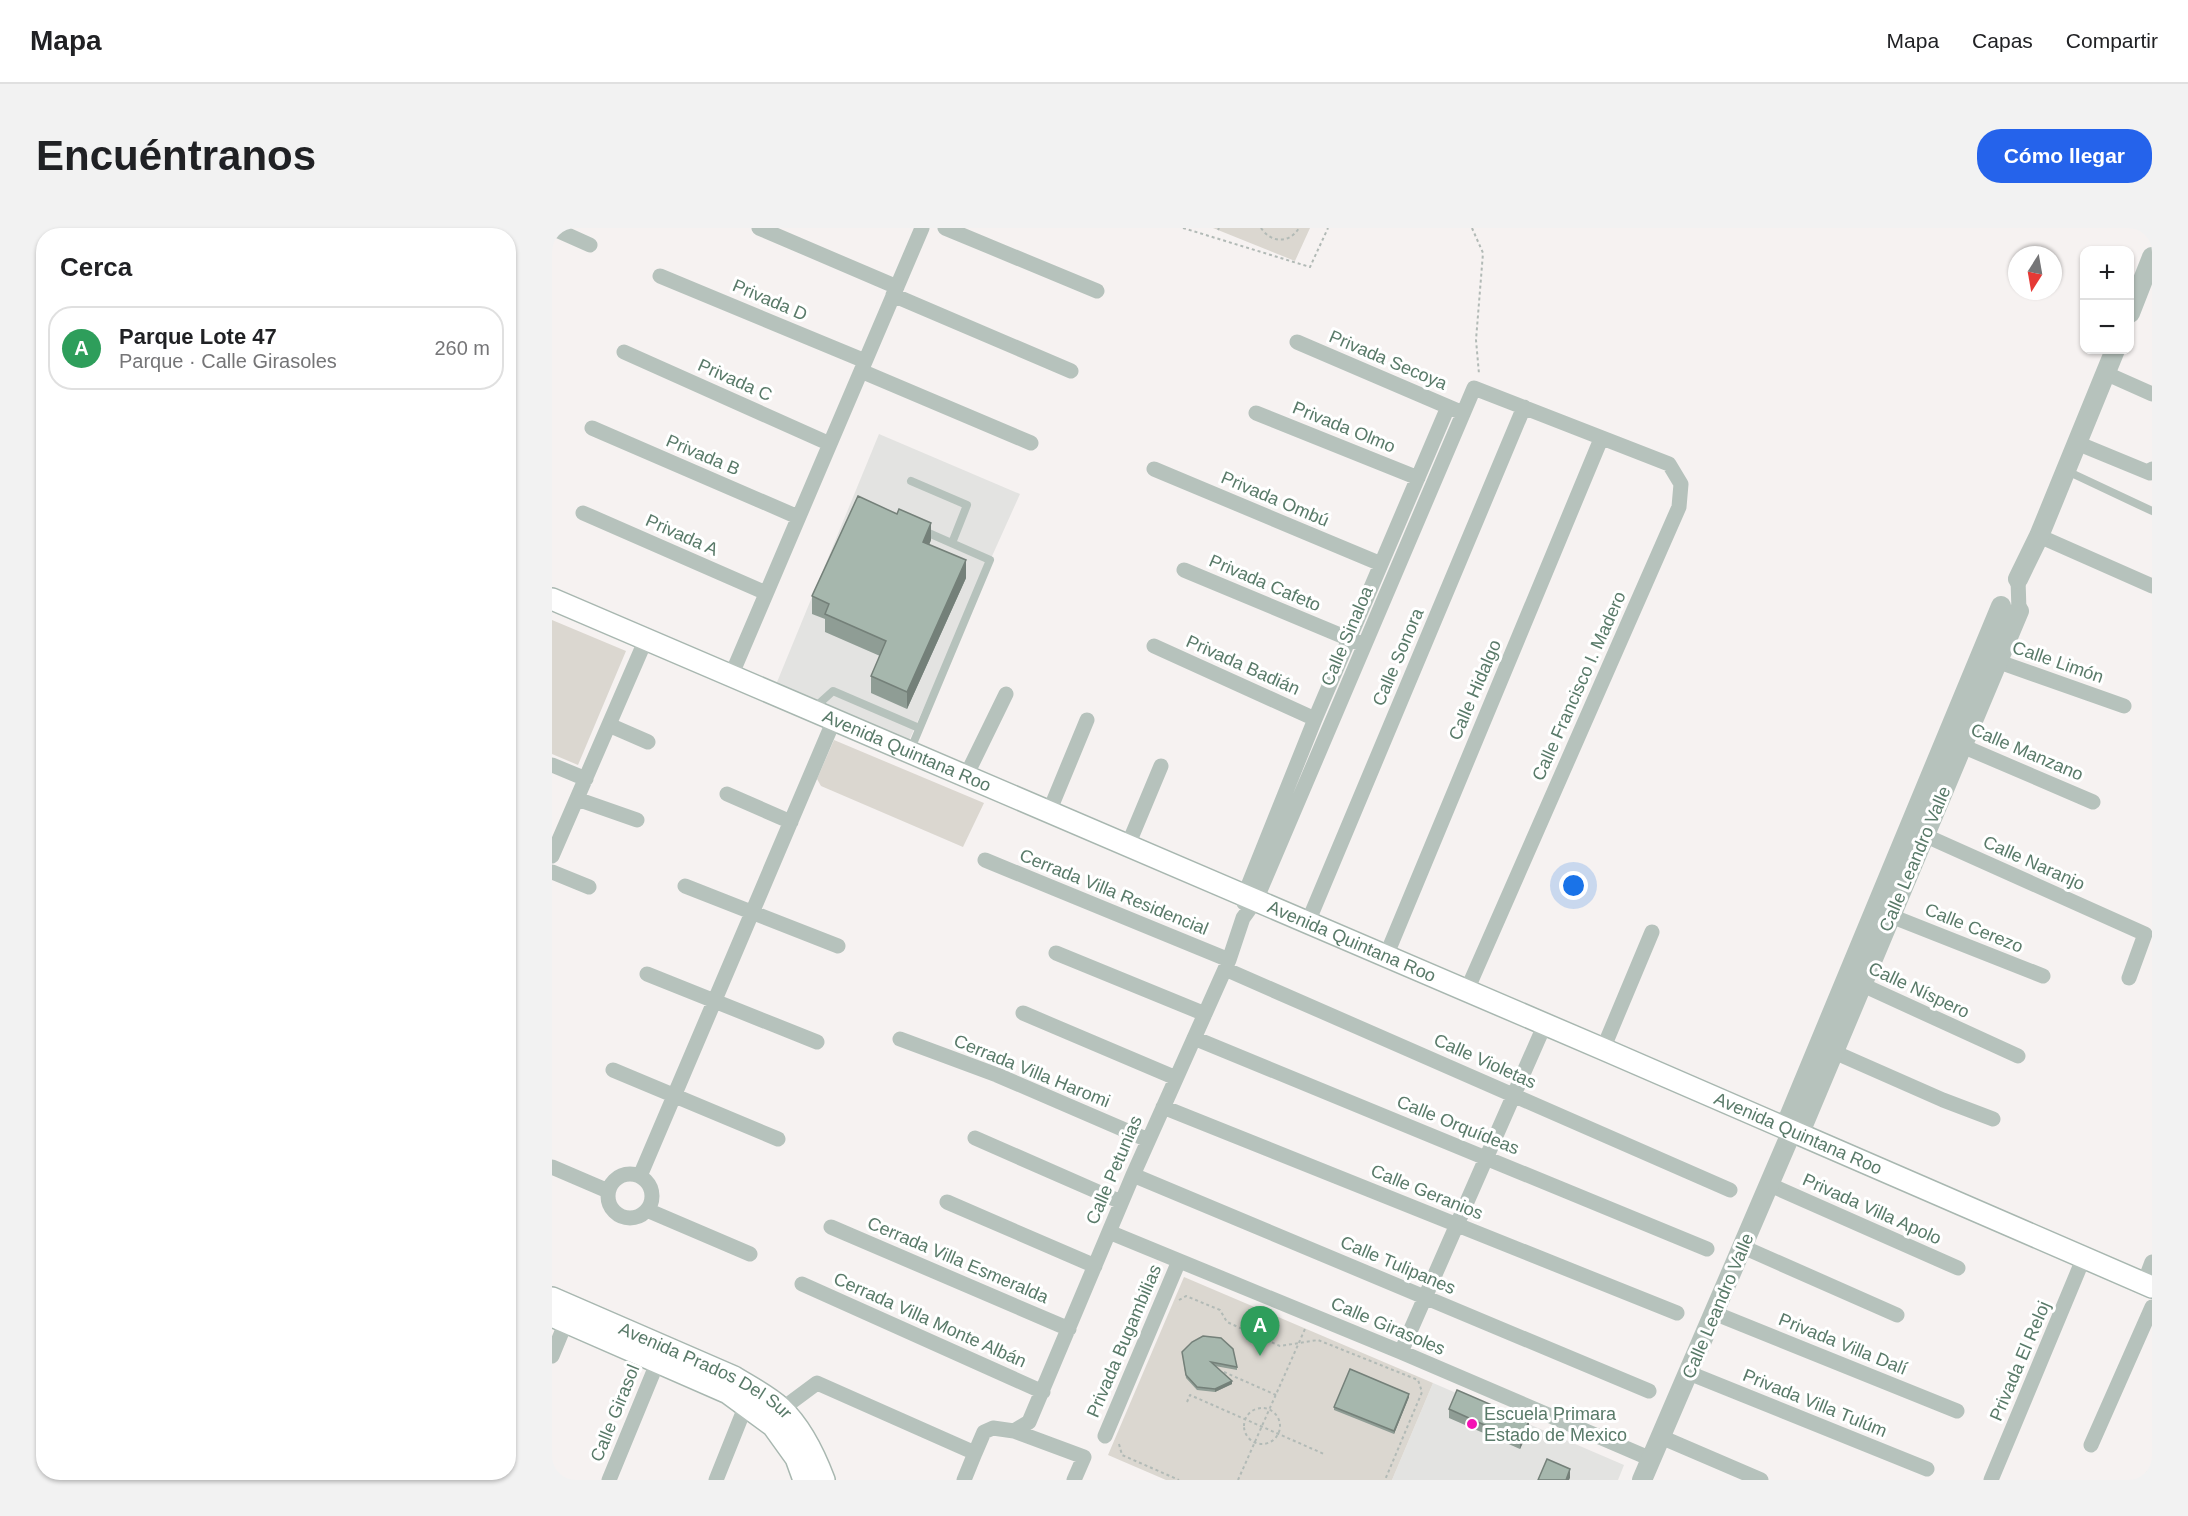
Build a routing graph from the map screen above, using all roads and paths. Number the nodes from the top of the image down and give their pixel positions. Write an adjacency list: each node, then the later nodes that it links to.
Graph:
1 (552, 228): 10 (street)
2 (759, 228): 13 (street)
3 (922, 228): 13 (street)
4 (945, 228): 14 (street)
5 (1183, 228): 8 (path)
6 (1261, 228): 7 (path)
7 (1299, 228)
8 (1328, 228)
9 (1472, 228): 22 (path)
10 (590, 244)
11 (2150, 268): 15 (street)
12 (660, 276): 19 (street, Privada D)
13 (895, 291): 19 (street); 20 (street)
14 (1097, 291)
15 (2134, 304)
16 (1298, 342): 24 (street, Privada Secoya)
17 (624, 352): 31 (street, Privada C)
18 (2113, 354): 21 (street, Calle Leandro Valle)
19 (863, 366): 31 (street); 32 (street, Privada D)
20 (1071, 371)
21 (2105, 373): 23 (street); 30 (street, Calle Leandro Valle)
22 (1474, 388): 25 (street, Calle Francisco I. Madero); 27 (street, Calle Sinaloa)
23 (2152, 394)
24 (1448, 407): 27 (street, Privada Secoya); 36 (street, Calle Sinaloa)
25 (1524, 407): 29 (street, Calle Francisco I. Madero); 89 (street, Calle Sonora)
26 (1256, 413): 36 (street, Privada Olmo)
27 (1463, 413): 53 (street, Calle Sinaloa)
28 (592, 428): 40 (street, Privada B)
29 (1601, 439): 93 (street, Calle Hidalgo); 99 (street, Calle Francisco I. Madero)
30 (2077, 443): 34 (street); 35 (street, Calle Leandro Valle)
31 (830, 444): 40 (street)
32 (1031, 444)
33 (1154, 469): 44 (street, Privada Ombú)
34 (2152, 469)
35 (2066, 471): 38 (lane); 42 (street, Calle Leandro Valle)
36 (1418, 478): 44 (street, Calle Sinaloa)
37 (911, 481): 43 (lane)
38 (2152, 511)
39 (583, 513): 48 (street, Privada A)
40 (798, 517): 48 (street)
41 (915, 526): 43 (lane)
42 (2039, 536): 46 (street, Calle Leandro Valle); 47 (street)
43 (952, 543): 64 (lane)
44 (1381, 564): 52 (street, Calle Sinaloa)
45 (1184, 570): 52 (street, Privada Cafeto)
46 (2018, 579): 50 (street, Calle Leandro Valle)
47 (2152, 586)
48 (766, 593): 56 (street)
49 (552, 599): 51 (main road, Avenida Quintana Roo)
50 (2010, 609): 55 (street, Calle Leandro Valle)
51 (646, 639): 56 (main road, Avenida Quintana Roo); 63 (street)
52 (1349, 639): 53 (street, Privada Cafeto); 60 (street, Calle Sinaloa)
53 (1364, 645): 86 (street, Calle Sinaloa)
54 (1154, 646): 60 (street, Privada Badián)
55 (1989, 658): 58 (street, Calle Limón); 66 (street, Calle Leandro Valle)
56 (730, 676): 59 (main road, Avenida Quintana Roo)
57 (1006, 694): 70 (street)
58 (2124, 706)
59 (811, 710): 61 (main road, Avenida Quintana Roo); 64 (lane)
60 (1315, 718): 86 (street, Calle Sinaloa)
61 (834, 720): 67 (main road, Avenida Quintana Roo); 77 (street)
62 (1087, 720): 75 (street)
63 (609, 725): 65 (street); 71 (street)
64 (919, 728): 67 (lane)
65 (648, 742)
66 (1954, 742): 74 (street, Calle Manzano); 78 (street, Calle Leandro Valle)
67 (909, 752): 70 (main road, Avenida Quintana Roo)
68 (552, 765): 71 (street)
69 (1161, 766): 80 (street)
70 (966, 776): 75 (main road, Avenida Quintana Roo)
71 (586, 779): 73 (street)
72 (727, 794): 77 (street)
73 (577, 799): 76 (street); 79 (street)
74 (2093, 802)
75 (1049, 812): 80 (main road, Avenida Quintana Roo)
76 (637, 820)
77 (791, 822): 87 (street)
78 (1916, 832): 88 (street, Calle Leandro Valle); 97 (street, Calle Naranjo); 98 (street, Calle Leandro Valle)
79 (556, 839): 81 (street)
80 (1128, 845): 86 (main road, Avenida Quintana Roo)
81 (552, 856)
82 (985, 860): 94 (street, Cerrada Villa Residencial)
83 (552, 872): 85 (street)
84 (685, 886): 87 (street)
85 (589, 887)
86 (1250, 898): 89 (main road, Avenida Quintana Roo); 94 (street, Calle Petunias)
87 (753, 912): 91 (street); 100 (street)
88 (1891, 916): 96 (street, Calle Cerezo); 98 (street, Calle Leandro Valle)
89 (1308, 922): 93 (main road, Avenida Quintana Roo)
90 (1652, 932): 107 (street)
91 (838, 946)
92 (1056, 953): 102 (street)
93 (1386, 956): 99 (main road, Avenida Quintana Roo)
94 (1227, 964): 102 (street, Calle Petunias); 112 (street, Calle Violetas)
95 (647, 974): 100 (street)
96 (2043, 976)
97 (2129, 978)
98 (1854, 981): 108 (street, Calle Leandro Valle); 109 (street, Calle Níspero); 116 (street, Calle Leandro Valle)
99 (1467, 990): 103 (main road, Avenida Quintana Roo)
100 (715, 1001): 106 (street); 113 (street)
101 (1023, 1013): 111 (street)
102 (1204, 1014): 104 (street, Calle Petunias)
103 (1545, 1024): 107 (main road, Avenida Quintana Roo); 112 (street)
104 (1194, 1038): 111 (street, Calle Petunias); 120 (street, Calle Orquídeas)
105 (900, 1039): 119 (street, Cerrada Villa Haromi)
106 (817, 1042)
107 (1604, 1048): 116 (main road, Avenida Quintana Roo)
108 (1834, 1052): 115 (street); 116 (street, Calle Leandro Valle)
109 (2018, 1056)
110 (613, 1070): 113 (street)
111 (1176, 1078): 114 (street, Calle Petunias)
112 (1514, 1095): 120 (street); 125 (street, Calle Violetas)
113 (675, 1096): 118 (street); 123 (street)
114 (1163, 1107): 119 (street, Calle Petunias); 130 (street, Calle Geranios)
115 (1993, 1119)
116 (1792, 1131): 124 (street, Calle Leandro Valle); 136 (main road, Avenida Quintana Roo)
117 (975, 1138): 128 (street)
118 (778, 1139)
119 (1148, 1140): 122 (street, Calle Petunias)
120 (1486, 1158): 130 (street); 134 (street, Calle Orquídeas)
121 (552, 1167): 126 (street)
122 (1133, 1174): 128 (street, Calle Petunias); 143 (street, Calle Tulipanes)
123 (640, 1176): 126 (street); 129 (street)
124 (1770, 1185): 133 (street, Calle Leandro Valle); 140 (street, Privada Villa Apolo)
125 (1730, 1190)
126 (608, 1191): 129 (street)
127 (947, 1202): 139 (street)
128 (1121, 1202): 132 (street, Calle Petunias)
129 (647, 1210): 135 (street)
130 (1457, 1225): 143 (street); 147 (street, Calle Geranios)
131 (831, 1227): 151 (street, Cerrada Villa Esmeralda)
132 (1109, 1232): 137 (street, Calle Girasoles); 139 (street, Calle Petunias)
133 (1743, 1247): 148 (street, Calle Leandro Valle); 149 (street)
134 (1707, 1249)
135 (750, 1254)
136 (2084, 1257): 142 (main road, Avenida Quintana Roo); 191 (street, Privada El Reloj)
137 (1179, 1261): 154 (street, Calle Girasoles); 174 (street, Privada Bugambilias)
138 (2152, 1263): 142 (street)
139 (1095, 1266): 151 (street, Calle Petunias)
140 (1958, 1268)
141 (802, 1284): 161 (street, Cerrada Villa Monte Albán)
142 (2148, 1285)
143 (1425, 1297): 154 (street); 160 (street, Calle Tulipanes)
144 (552, 1298): 166 (main road, Avenida Prados Del Sur)
145 (1176, 1306): 153 (path)
146 (2152, 1307): 176 (street)
147 (1677, 1313)
148 (1714, 1313): 158 (street, Calle Leandro Valle); 168 (street, Privada Villa Dalí)
149 (1897, 1315)
150 (559, 1319): 155 (street); 156 (main road, Avenida Prados Del Sur)
151 (1069, 1329): 161 (street, Calle Petunias)
152 (1305, 1329): 153 (path)
153 (1299, 1343): 162 (path); 188 (path)
154 (1401, 1352): 179 (street, Calle Girasoles)
155 (552, 1356)
156 (658, 1361): 165 (main road, Avenida Prados Del Sur); 182 (street, Calle Girasol)
157 (1224, 1372): 162 (path)
158 (1689, 1372): 173 (street, Calle Leandro Valle); 180 (street, Privada Villa Tulúm)
159 (1200, 1389): 163 (path)
160 (1649, 1391)
161 (1043, 1392): 171 (street, Calle Petunias)
162 (1276, 1395): 167 (path)
163 (1196, 1398): 164 (path); 169 (path)
164 (1187, 1402)
165 (746, 1405): 181 (main road, Avenida Prados Del Sur); 183 (street)
166 (782, 1409): 177 (street); 181 (main road, Avenida Prados Del Sur)
167 (1269, 1410): 169 (path); 170 (path); 172 (path)
168 (1957, 1411)
169 (1246, 1419): 170 (path); 175 (path)
170 (1262, 1426): 172 (path); 175 (path)
171 (1014, 1431): 177 (street); 185 (street)
172 (1278, 1434): 175 (path); 178 (path)
173 (1661, 1437): 179 (street, Calle Leandro Valle); 190 (street)
174 (1112, 1438): 186 (path)
175 (1255, 1442): 187 (path)
176 (2091, 1445)
177 (975, 1453): 184 (street)
178 (1324, 1454)
179 (1651, 1459): 189 (street, Calle Leandro Valle)
180 (1927, 1469)
181 (818, 1479)
182 (609, 1480)
183 (716, 1480)
184 (964, 1480)
185 (1074, 1480)
186 (1179, 1480)
187 (1238, 1480)
188 (1385, 1480)
189 (1642, 1480)
190 (1761, 1480)
191 (1991, 1480)

